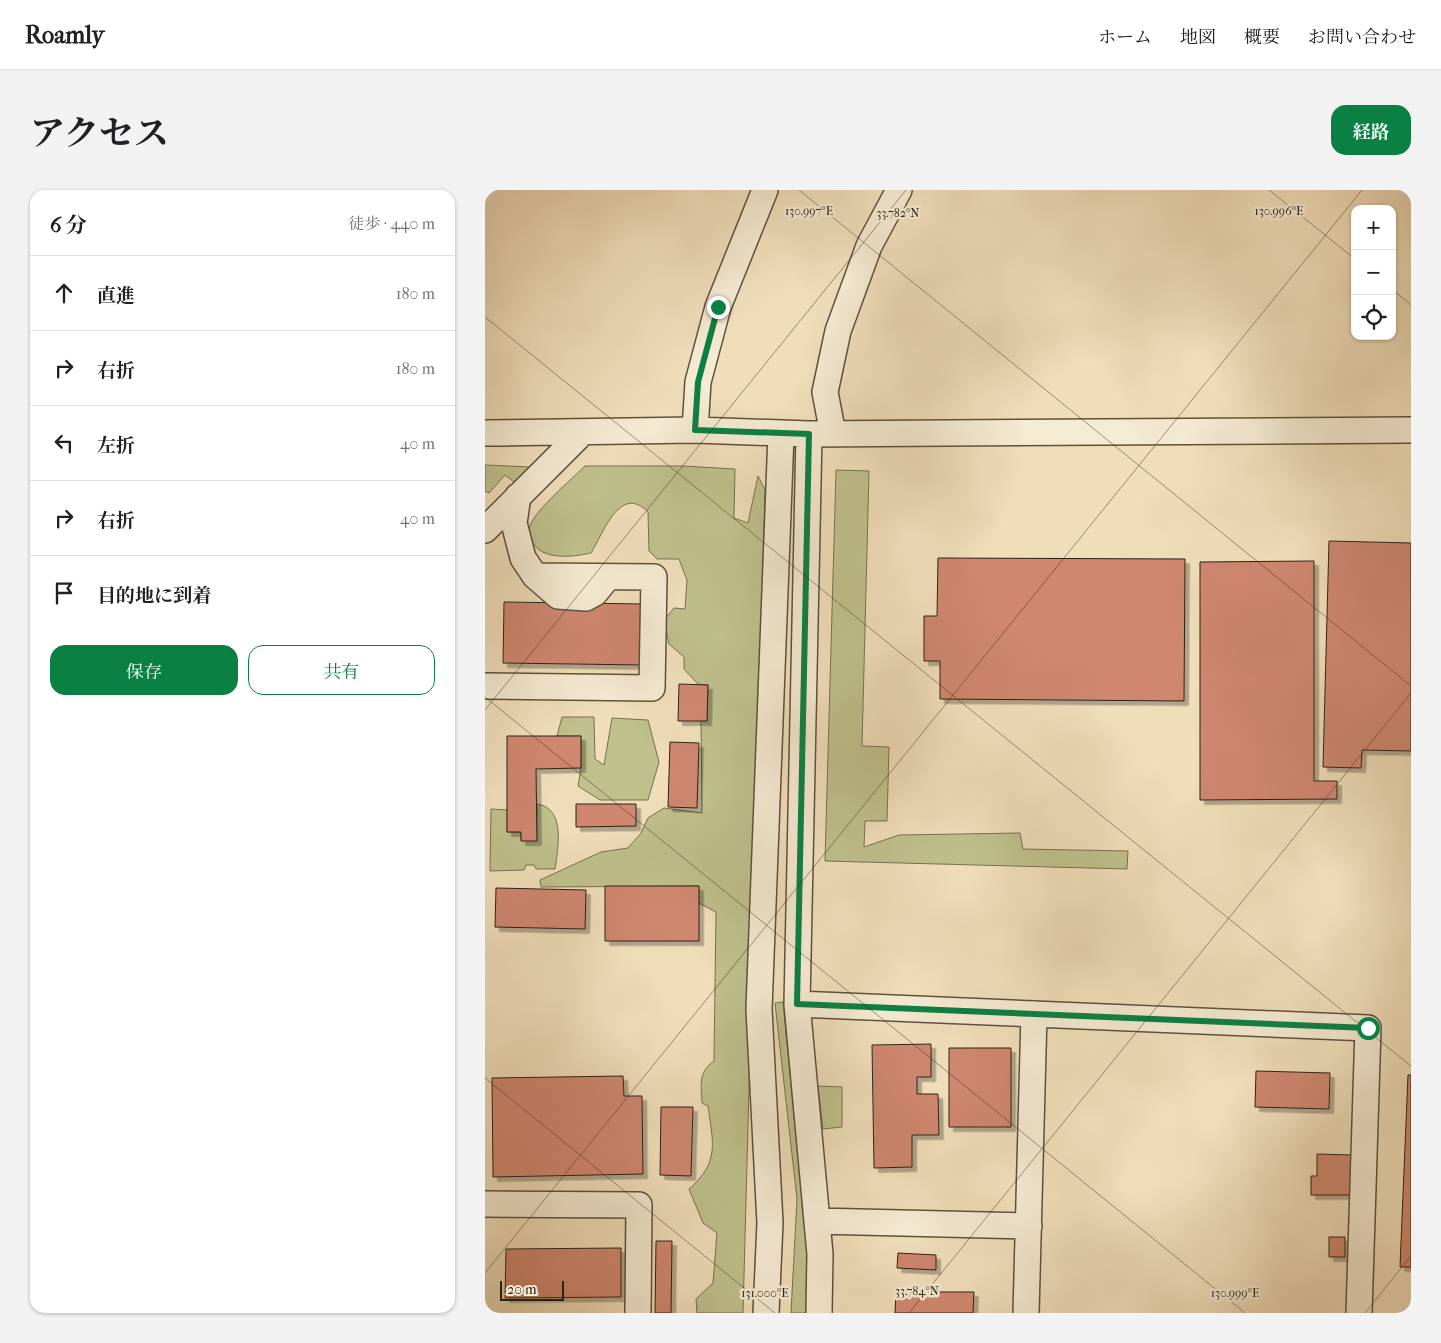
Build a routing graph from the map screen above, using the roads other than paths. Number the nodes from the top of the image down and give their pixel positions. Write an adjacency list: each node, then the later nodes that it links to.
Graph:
1 (765, 190): 3 (street)
2 (899, 190): 8 (street)
3 (695, 430): 5 (street); 7 (street)
4 (1411, 430): 8 (street)
5 (583, 432): 6 (street); 9 (street)
6 (485, 433)
7 (781, 434): 8 (street); 18 (street)
8 (821, 434): 12 (street)
9 (518, 496): 10 (street); 11 (street)
10 (485, 530)
11 (485, 686)
12 (797, 1004): 13 (street); 15 (street)
13 (1035, 1014): 16 (street); 21 (street)
14 (485, 1204): 17 (street)
15 (817, 1221): 16 (street); 19 (street)
16 (1029, 1226): 20 (street)
17 (638, 1313)
18 (766, 1313)
19 (819, 1313)
20 (1026, 1313)
21 (1359, 1313)

